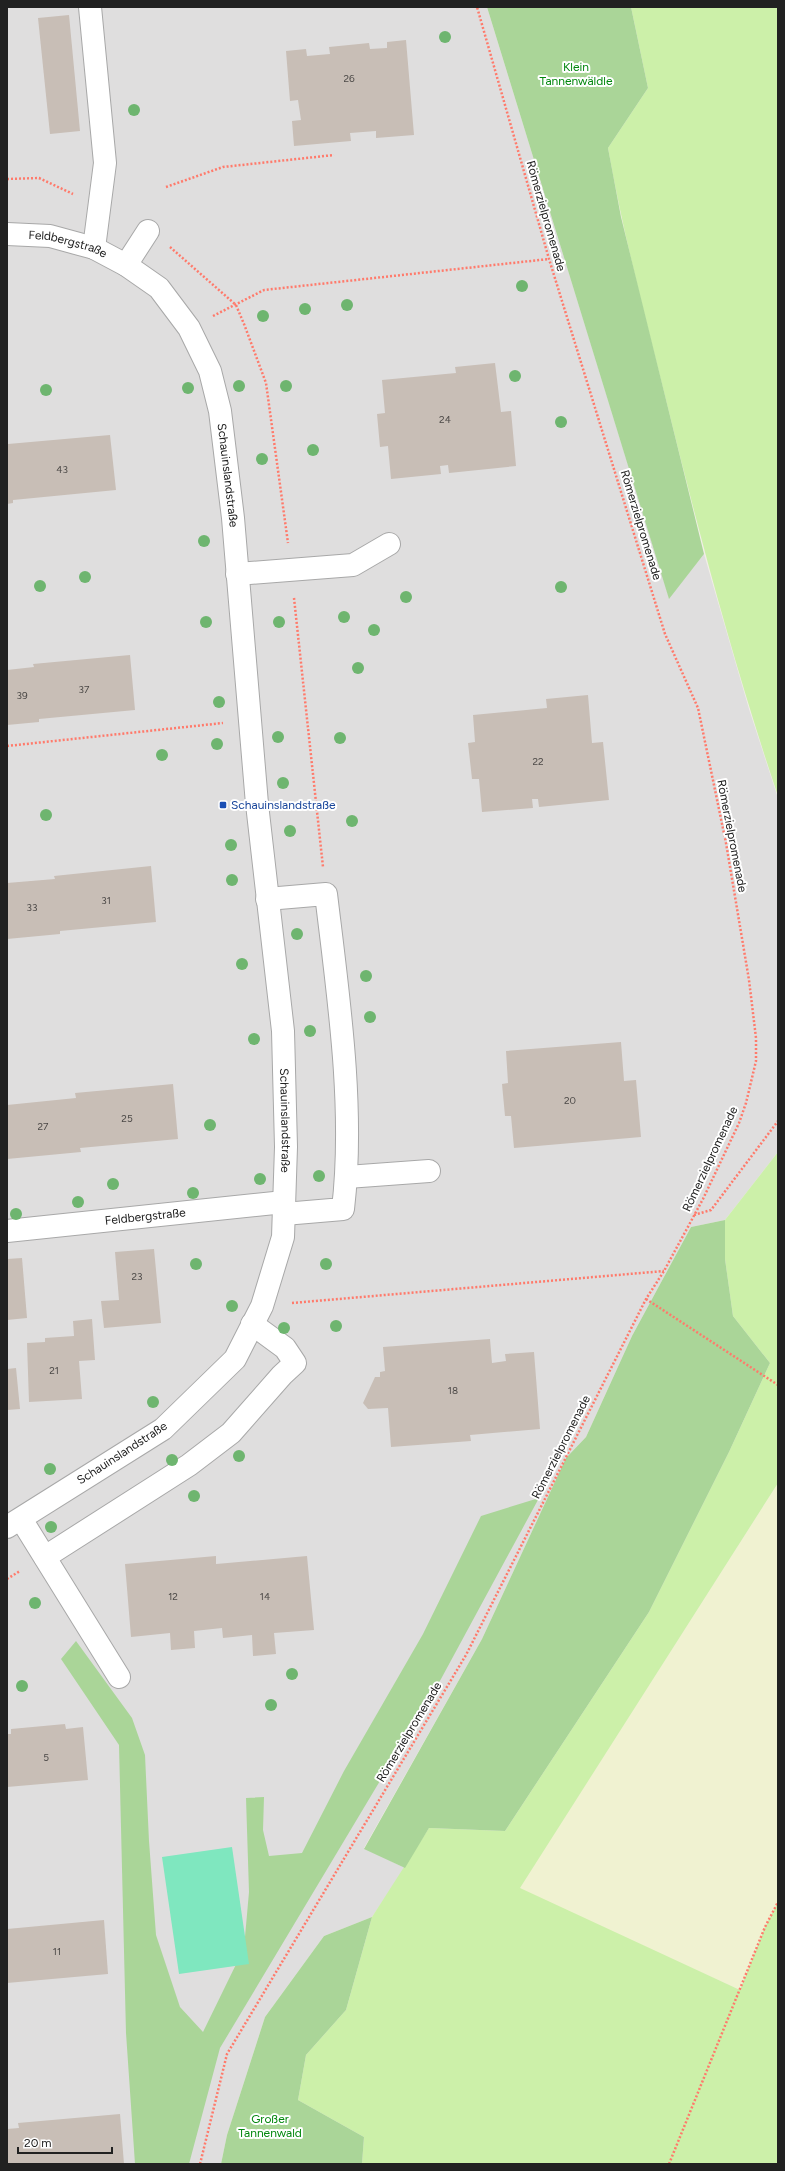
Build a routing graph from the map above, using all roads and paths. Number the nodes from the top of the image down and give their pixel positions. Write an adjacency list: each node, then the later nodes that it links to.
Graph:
1 (90, 7): 7 (street)
2 (477, 7): 8 (path, Römerzielpromenade)
3 (334, 155): 4 (path)
4 (166, 187)
5 (148, 230): 9 (street)
6 (7, 234): 7 (street, Feldbergstraße)
7 (94, 248): 9 (street, Feldbergstraße)
8 (549, 259): 10 (path); 20 (path, Römerzielpromenade)
9 (126, 265): 10 (street, Schauinslandstraße)
10 (190, 328): 12 (street, Schauinslandstraße)
11 (388, 544): 12 (street)
12 (237, 574): 13 (street, Schauinslandstraße)
13 (249, 721): 14 (path); 15 (street, Schauinslandstraße)
14 (7, 746)
15 (267, 899): 18 (street); 19 (street, Schauinslandstraße)
16 (778, 1121): 20 (path)
17 (429, 1172): 18 (street)
18 (347, 1177): 19 (street, Feldbergstraße)
19 (284, 1208): 21 (street, Feldbergstraße); 24 (street, Schauinslandstraße)
20 (694, 1215): 22 (path, Römerzielpromenade)
21 (7, 1231)
22 (664, 1271): 23 (path, Römerzielpromenade); 24 (path)
23 (646, 1299): 25 (path); 30 (path, Römerzielpromenade)
24 (257, 1315): 26 (street, Schauinslandstraße); 27 (street)
25 (778, 1385)
26 (14, 1523): 27 (street)
27 (45, 1557): 28 (street)
28 (119, 1677)
29 (778, 1902): 31 (path)
30 (200, 2164)
31 (669, 2164)

